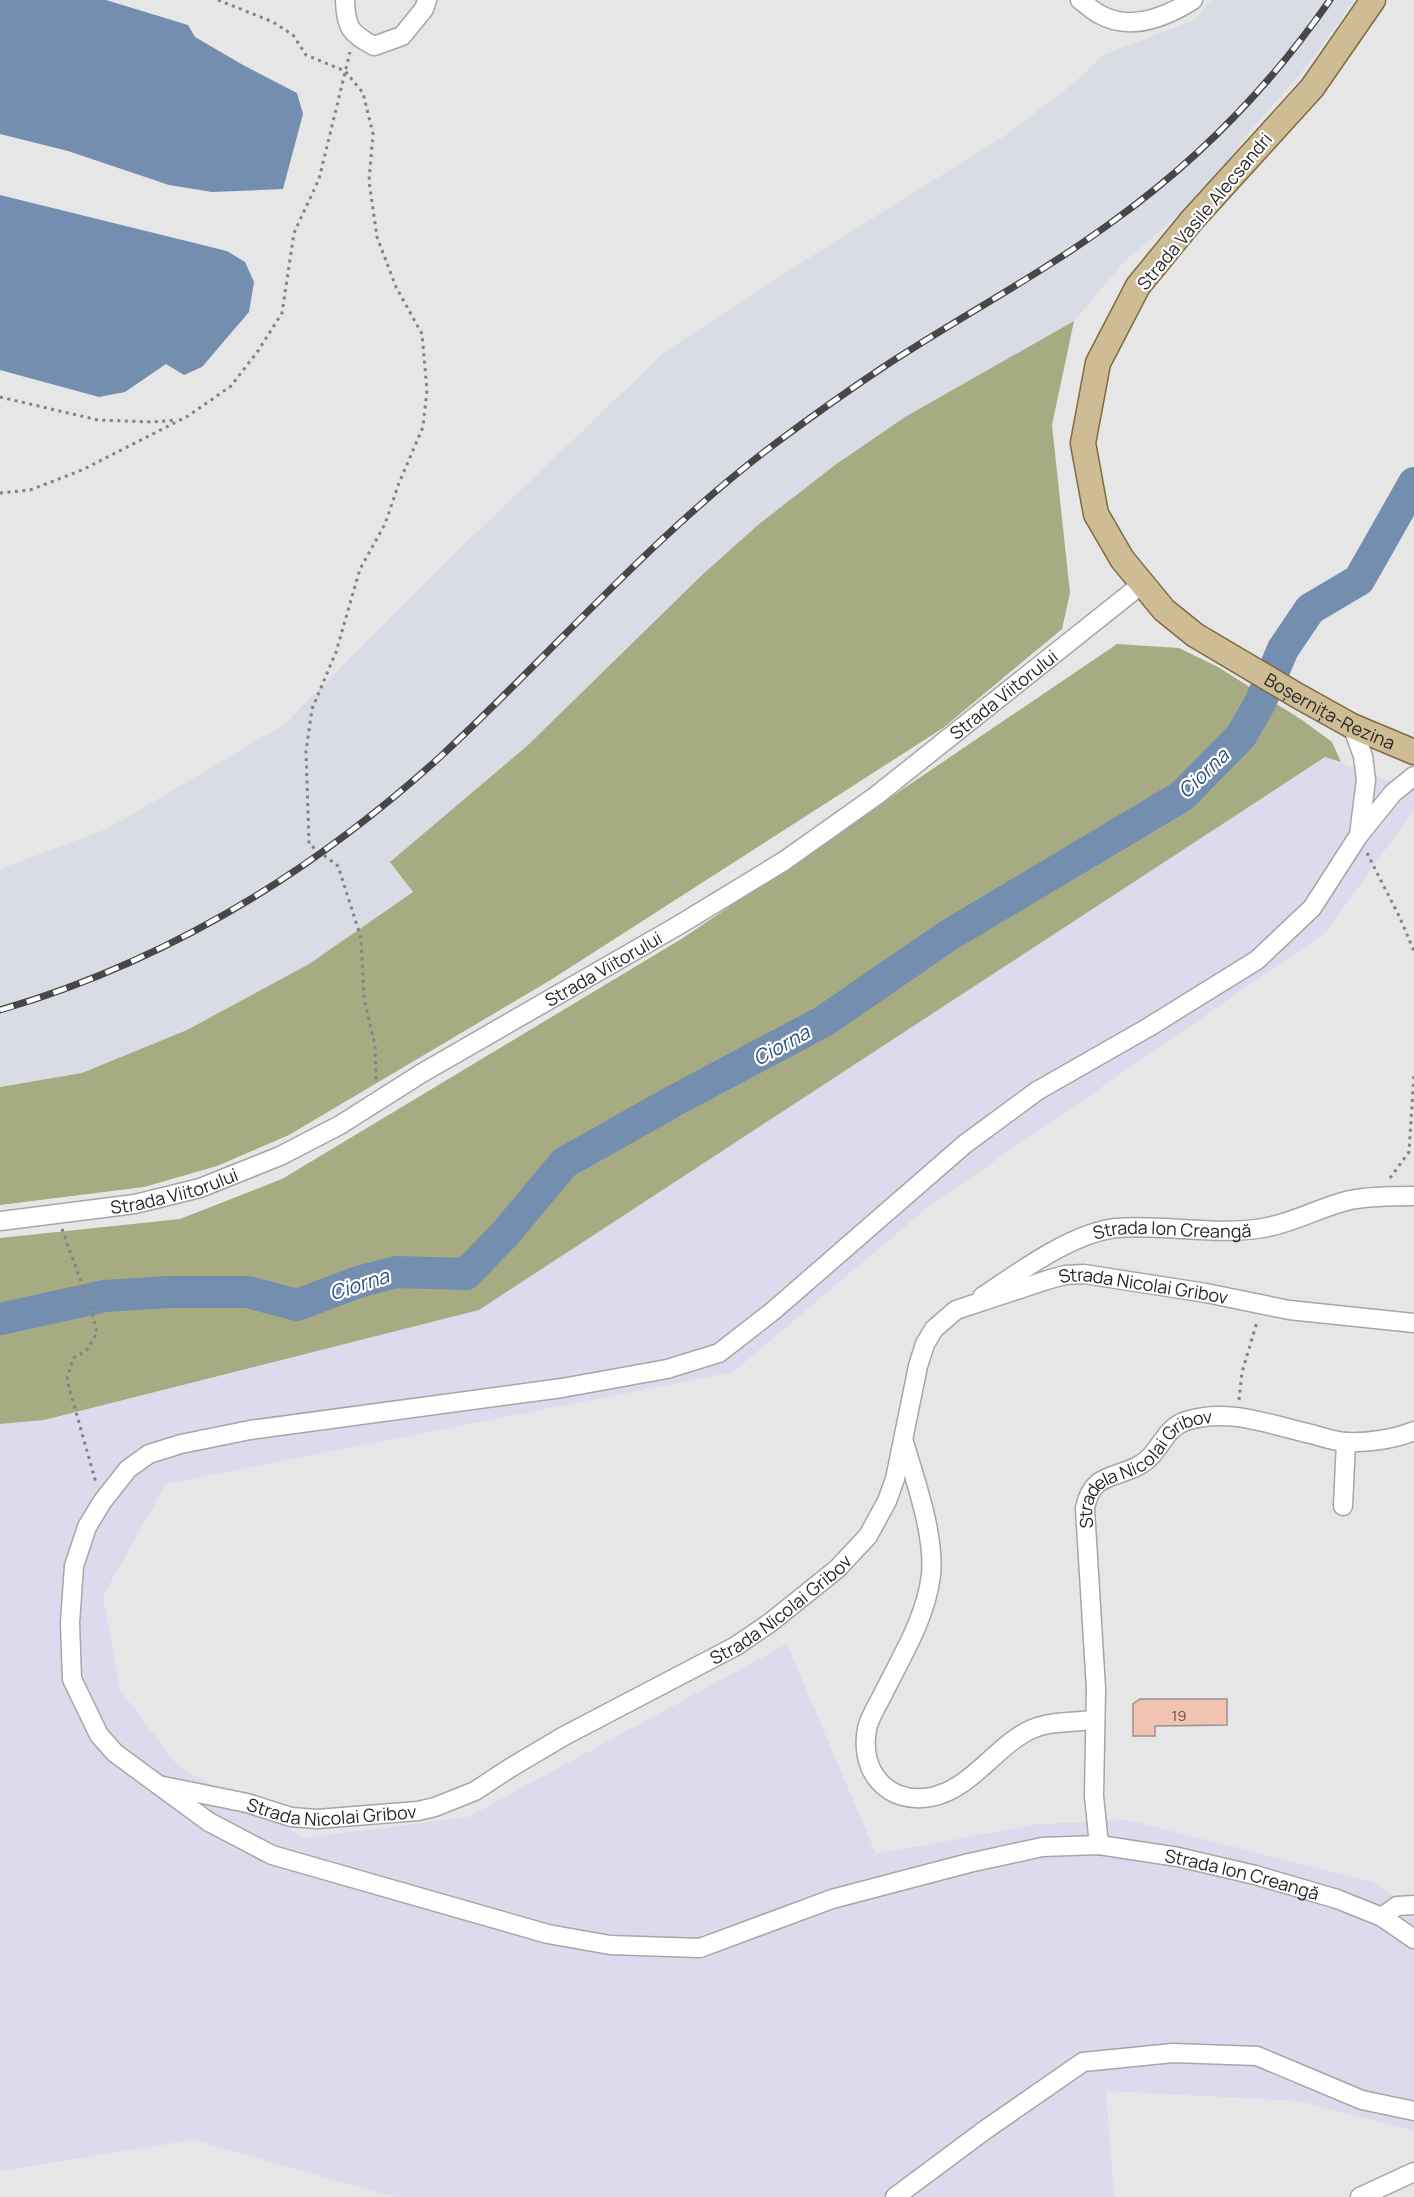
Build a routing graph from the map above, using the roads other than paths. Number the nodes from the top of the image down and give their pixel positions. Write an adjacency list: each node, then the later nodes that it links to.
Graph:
1 (345, 0): 2 (street)
2 (427, 0)
3 (1080, 0): 4 (street)
4 (1193, 0)
5 (1373, 0): 6 (main road, Strada Vasile Alecsandri)
6 (1142, 584): 7 (main road, Strada Vasile Alecsandri); 13 (street, Strada Viitorului)
7 (1248, 665): 8 (main road, Boșernița-Rezina)
8 (1352, 726): 9 (main road, Boșernița-Rezina); 11 (street)
9 (1414, 752)
10 (1414, 776): 11 (street, Strada Ion Creangă)
11 (1359, 835): 21 (street, Strada Ion Creangă)
12 (1414, 1196): 14 (street, Strada Ion Creangă)
13 (0, 1221)
14 (970, 1305): 15 (street, Strada Nicolai Gribov); 17 (street, Strada Nicolai Gribov)
15 (1414, 1323)
16 (1414, 1431): 18 (street, Stradela Nicolai Gribov)
17 (904, 1440): 20 (street); 21 (street, Strada Nicolai Gribov)
18 (1346, 1442): 19 (street); 20 (street, Stradela Nicolai Gribov)
19 (1343, 1506)
20 (1095, 1720): 22 (street, Stradela Nicolai Gribov)
21 (162, 1786): 22 (street, Strada Ion Creangă)
22 (1099, 1845): 24 (street, Strada Ion Creangă)
23 (1414, 1905): 24 (street)
24 (1382, 1917): 25 (street, Strada Ion Creangă)
25 (1414, 1939)
26 (1414, 2111): 28 (street)
27 (1414, 2172): 29 (street)
28 (895, 2197)
29 (1360, 2197)

